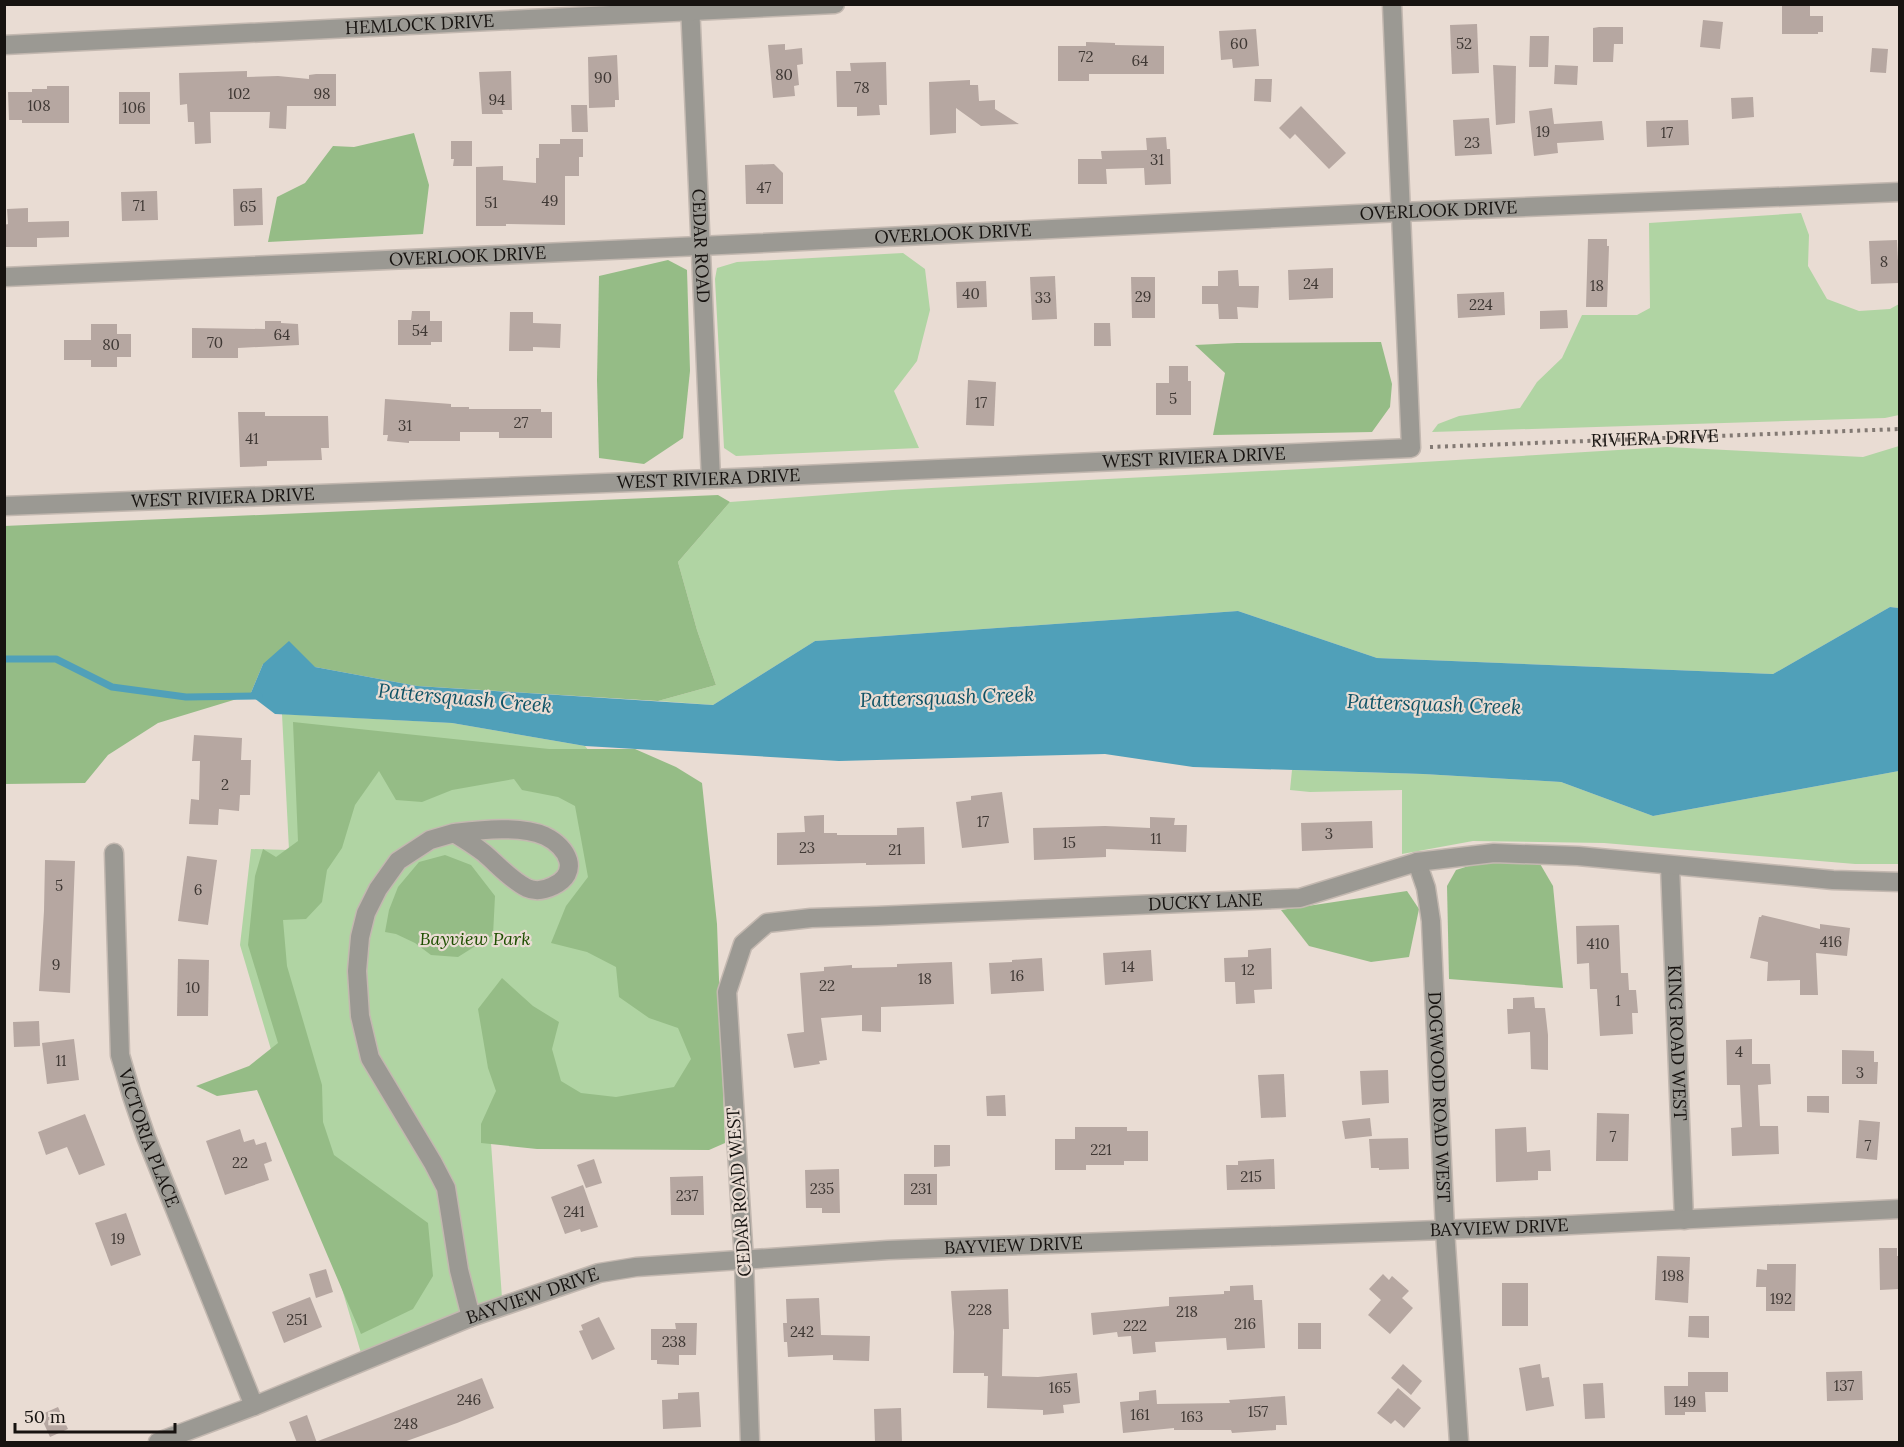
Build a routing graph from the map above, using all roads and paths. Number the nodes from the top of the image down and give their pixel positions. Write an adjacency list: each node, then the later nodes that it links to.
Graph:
1 (835, 4): 3 (street, HEMLOCK DRIVE)
2 (1392, 4): 6 (street)
3 (690, 8): 4 (street, HEMLOCK DRIVE); 7 (street, CEDAR ROAD)
4 (4, 45)
5 (1899, 192): 6 (street, OVERLOOK DRIVE)
6 (1401, 212): 7 (street, OVERLOOK DRIVE); 10 (street)
7 (700, 246): 8 (street, OVERLOOK DRIVE); 11 (street, CEDAR ROAD)
8 (4, 277)
9 (1899, 429): 10 (path, RIVIERA DRIVE)
10 (1411, 448): 11 (street, WEST RIVIERA DRIVE)
11 (711, 480): 12 (street, WEST RIVIERA DRIVE)
12 (4, 507)
13 (454, 833): 13 (street); 23 (street)
14 (114, 853): 24 (street, VICTORIA PLACE)
15 (1417, 862): 16 (street, DUCKY LANE); 18 (street, DUCKY LANE); 21 (street, DOGWOOD ROAD WEST)
16 (1670, 866): 17 (street); 20 (street, KING ROAD WEST)
17 (1899, 882)
18 (743, 944): 22 (street, CEDAR ROAD WEST)
19 (1899, 1209): 20 (street, BAYVIEW DRIVE)
20 (1684, 1220): 21 (street, BAYVIEW DRIVE)
21 (1444, 1230): 22 (street, BAYVIEW DRIVE); 27 (street, DOGWOOD ROAD WEST)
22 (744, 1261): 23 (street, BAYVIEW DRIVE); 26 (street, CEDAR ROAD WEST)
23 (471, 1317): 24 (street, BAYVIEW DRIVE)
24 (254, 1406): 25 (street, BAYVIEW DRIVE)
25 (158, 1443)
26 (750, 1443)
27 (1459, 1443)

